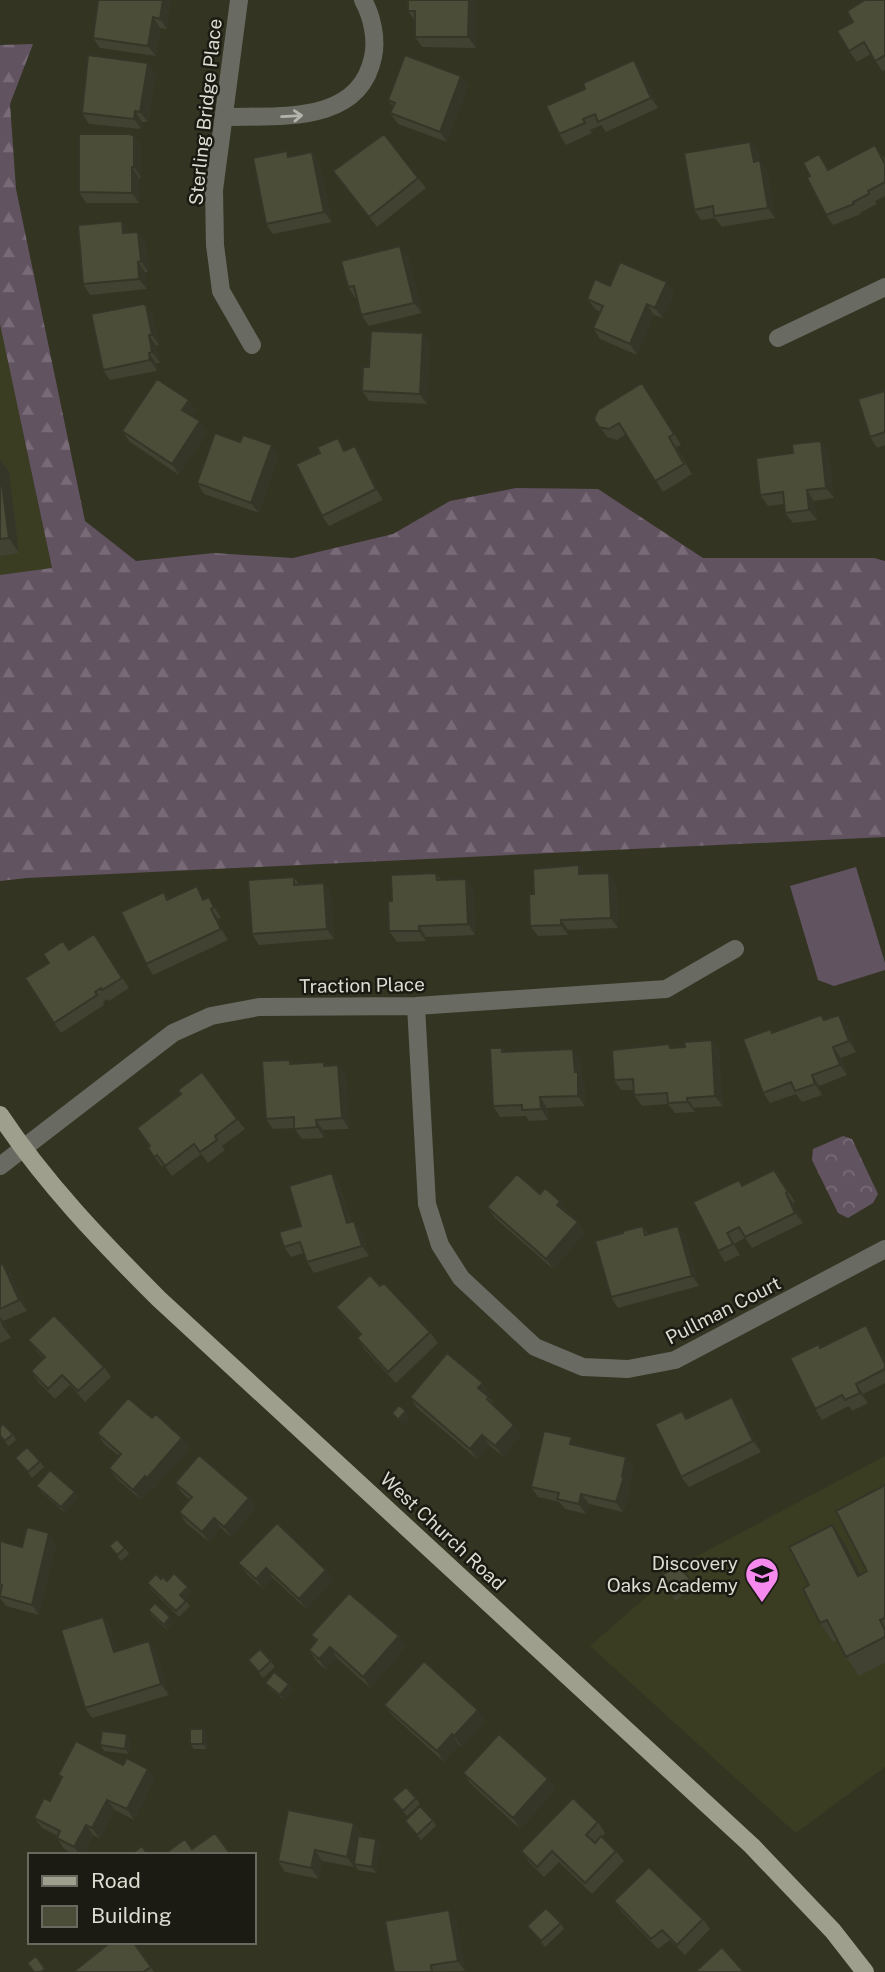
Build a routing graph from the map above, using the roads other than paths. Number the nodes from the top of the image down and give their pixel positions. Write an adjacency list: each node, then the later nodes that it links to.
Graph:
1 (239, 0): 3 (street, Sterling Bridge Place)
2 (363, 0): 3 (street, one-way to 2)
3 (224, 117): 6 (street, Sterling Bridge Place)
4 (885, 287): 5 (street)
5 (778, 338)
6 (252, 345)
7 (735, 949): 8 (street, Traction Place)
8 (416, 1006): 10 (street, Traction Place); 12 (street, Pullman Court)
9 (0, 1115): 10 (main road, West Church Road)
10 (23, 1150): 11 (street, Traction Place); 13 (main road, West Church Road)
11 (0, 1166)
12 (885, 1249)
13 (865, 1972)

